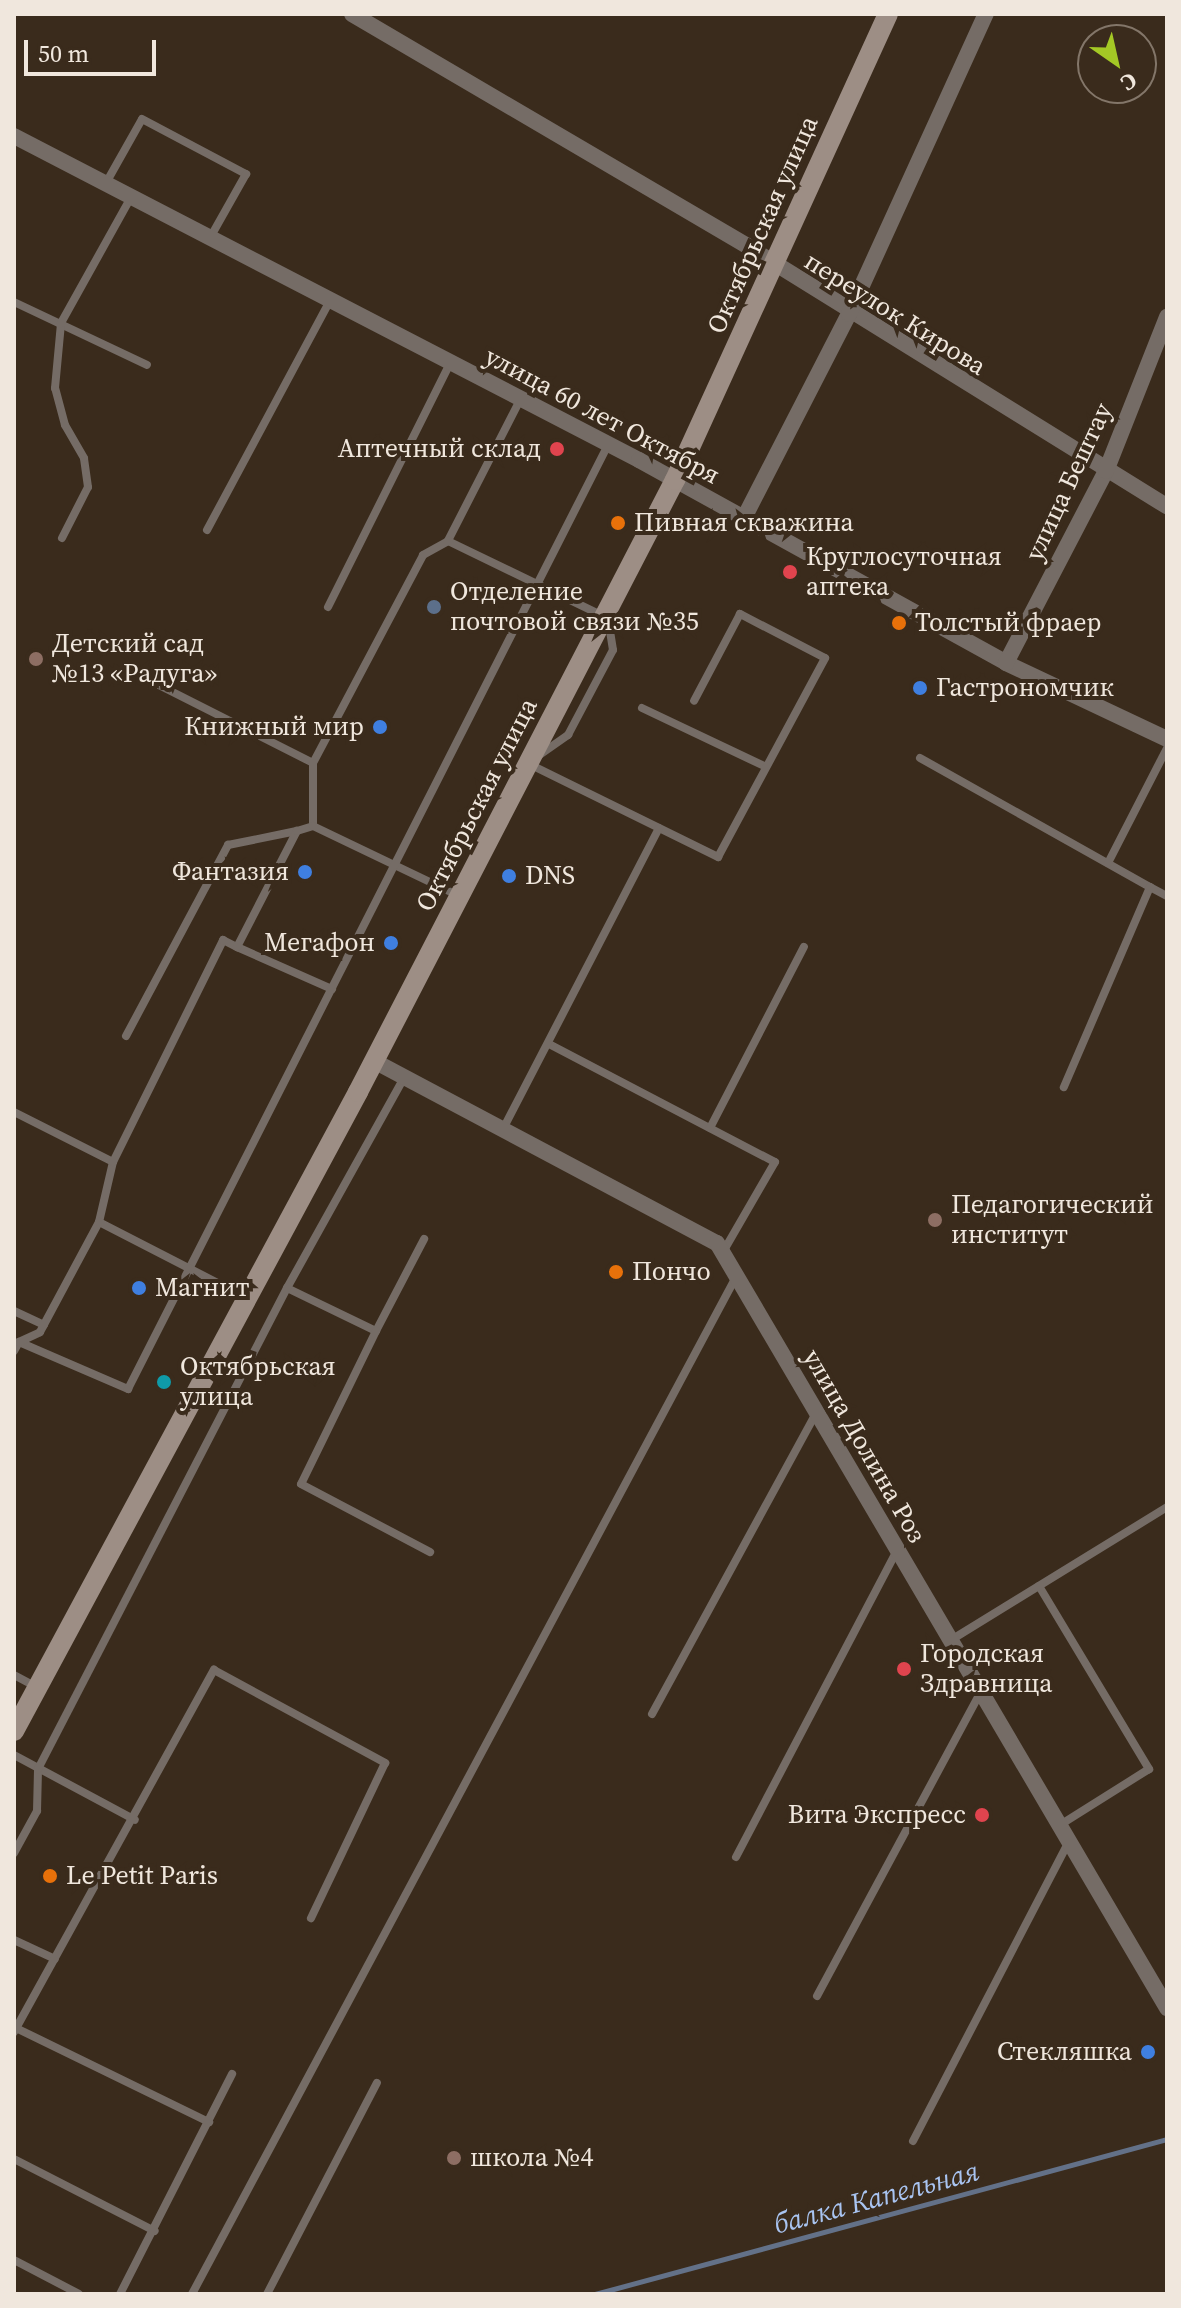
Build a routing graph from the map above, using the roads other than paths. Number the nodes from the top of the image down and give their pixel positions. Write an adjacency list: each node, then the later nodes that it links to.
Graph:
1 (352, 14): 8 (street, переулок Кирова)
2 (888, 14): 8 (main road, Октябрьская улица)
3 (986, 14): 11 (street)
4 (14, 136): 5 (street, улица 60 лет Октября)
5 (106, 184): 6 (street, улица 60 лет Октября); 7 (lane)
6 (131, 197): 7 (street, улица 60 лет Октября); 13 (lane)
7 (210, 238): 9 (street, улица 60 лет Октября)
8 (772, 266): 11 (street, переулок Кирова); 19 (main road, Октябрьская улица)
9 (330, 301): 14 (street, улица 60 лет Октября); 22 (lane)
10 (14, 302): 13 (lane)
11 (849, 314): 18 (street, переулок Кирова); 21 (street)
12 (1167, 317): 18 (street, улица Бештау)
13 (61, 323): 15 (lane); 23 (lane)
14 (450, 363): 16 (street, улица 60 лет Октября); 26 (lane)
15 (147, 365)
16 (520, 400): 17 (street, улица 60 лет Октября); 24 (lane)
17 (608, 445): 19 (street, улица 60 лет Октября); 25 (lane)
18 (1106, 471): 20 (street, переулок Кирова); 28 (street, улица Бештау)
19 (675, 480): 21 (street, улица 60 лет Октября); 27 (main road, Октябрьская улица)
20 (1167, 506)
21 (744, 518): 28 (street, улица 60 лет Октября)
22 (207, 530)
23 (62, 538)
24 (448, 541): 25 (lane); 35 (lane)
25 (537, 585): 27 (lane); 42 (lane)
26 (328, 607)
27 (606, 614): 36 (main road, Октябрьская улица)
28 (1006, 663): 32 (street, улица 60 лет Октября)
29 (135, 673): 35 (lane)
30 (694, 701): 37 (lane)
31 (642, 708): 37 (lane)
32 (1167, 739)
33 (1167, 748): 41 (lane)
34 (920, 758): 41 (lane)
35 (313, 763): 38 (lane)
36 (528, 764): 39 (lane); 44 (main road, Октябрьская улица)
37 (766, 767): 39 (lane)
38 (313, 826): 40 (lane); 42 (lane)
39 (659, 828): 50 (lane)
40 (297, 831): 46 (lane); 49 (lane)
41 (1108, 863): 43 (lane)
42 (395, 866): 44 (lane); 48 (lane)
43 (1150, 887): 45 (lane); 53 (lane)
44 (459, 896): 51 (main road, Октябрьская улица)
45 (1167, 896)
46 (237, 947): 48 (lane); 57 (lane)
47 (804, 947): 55 (lane)
48 (332, 989): 61 (lane)
49 (126, 1036)
50 (549, 1044): 55 (lane); 56 (lane)
51 (374, 1061): 52 (street, улица Долина Роз); 64 (main road, Октябрьская улица)
52 (405, 1077): 56 (street, улица Долина Роз); 63 (lane)
53 (1064, 1087)
54 (14, 1112): 57 (lane)
55 (710, 1128): 60 (lane)
56 (503, 1129): 60 (street, улица Долина Роз)
57 (113, 1162): 58 (lane)
58 (99, 1222): 61 (lane); 66 (lane)
59 (424, 1239): 67 (lane)
60 (723, 1253): 62 (street, улица Долина Роз)
61 (190, 1269): 64 (lane); 68 (lane)
62 (737, 1276): 70 (street, улица Долина Роз); 103 (lane)
63 (287, 1288): 67 (lane); 82 (lane)
64 (246, 1298): 77 (main road, Октябрьская улица)
65 (14, 1311): 66 (lane)
66 (44, 1325): 68 (lane)
67 (376, 1331): 73 (lane)
68 (19, 1342): 69 (lane)
69 (14, 1351)
70 (817, 1412): 72 (street, улица Долина Роз); 79 (lane)
71 (1167, 1507): 74 (lane)
72 (897, 1550): 75 (street, улица Долина Роз); 87 (lane)
73 (430, 1552)
74 (1039, 1586): 75 (lane); 84 (lane)
75 (951, 1640): 78 (street, улица Долина Роз)
76 (14, 1675): 77 (lane)
77 (38, 1687): 80 (main road, Октябрьская улица)
78 (981, 1692): 84 (street, улица Долина Роз); 91 (lane)
79 (652, 1714)
80 (14, 1731)
81 (14, 1755): 82 (lane)
82 (38, 1769): 83 (lane); 86 (lane)
83 (135, 1820): 88 (lane); 90 (lane)
84 (1060, 1825): 85 (street, улица Долина Роз)
85 (1069, 1841): 92 (street, улица Долина Роз); 97 (lane)
86 (14, 1853)
87 (736, 1857)
88 (311, 1918)
89 (14, 1940): 90 (lane)
90 (55, 1959): 93 (lane)
91 (817, 1996)
92 (1167, 2008)
93 (15, 2030): 96 (lane)
94 (232, 2074): 96 (lane)
95 (377, 2083): 104 (lane)
96 (209, 2122): 99 (lane)
97 (913, 2141)
98 (14, 2159): 99 (lane)
99 (155, 2231): 102 (lane)
100 (14, 2260): 101 (lane)
101 (79, 2294)
102 (120, 2294)
103 (192, 2294)
104 (267, 2294)

